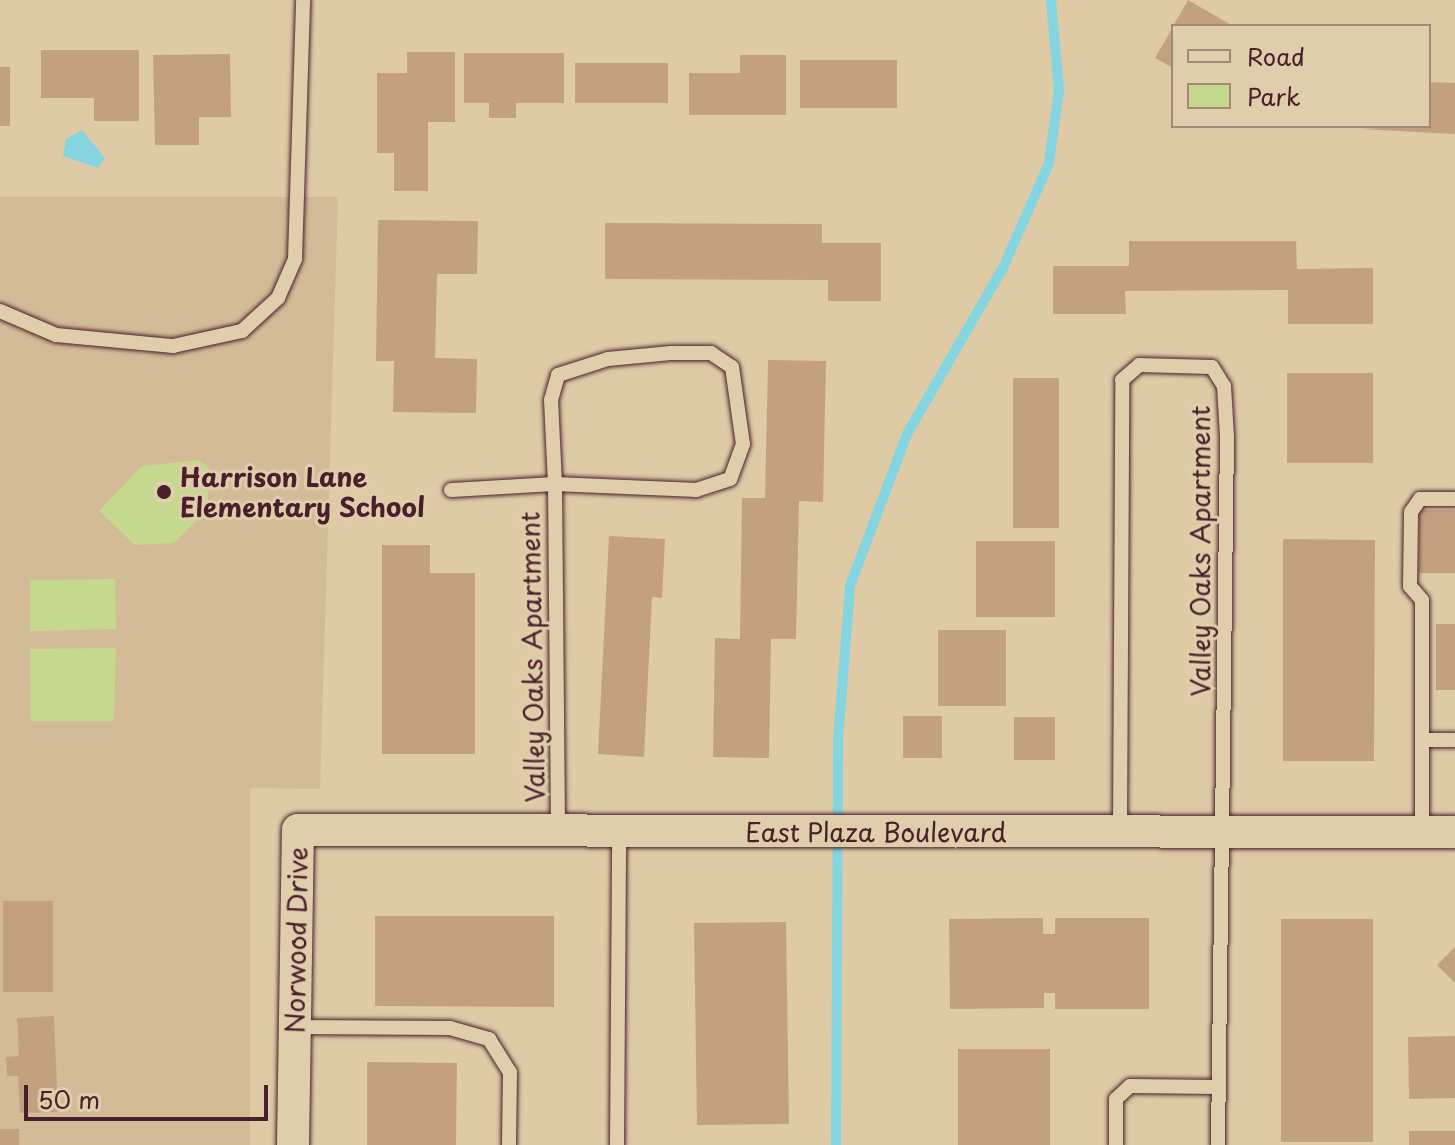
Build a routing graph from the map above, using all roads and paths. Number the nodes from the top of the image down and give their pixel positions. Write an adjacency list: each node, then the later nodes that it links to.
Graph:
1 (303, 0): 2 (lane)
2 (0, 311)
3 (555, 484): 3 (lane, Valley Oaks Apartment); 4 (lane, Valley Oaks Apartment); 9 (lane, Valley Oaks Apartment)
4 (451, 490)
5 (1455, 499): 6 (lane)
6 (1423, 740): 7 (lane); 13 (lane)
7 (1455, 740)
8 (298, 830): 9 (street, East Plaza Boulevard); 15 (street, Norwood Drive)
9 (558, 831): 10 (street, East Plaza Boulevard)
10 (619, 831): 11 (street, East Plaza Boulevard); 19 (lane)
11 (1120, 832): 12 (street, East Plaza Boulevard); 12 (lane, Valley Oaks Apartment)
12 (1223, 832): 13 (street, East Plaza Boulevard); 16 (lane, Valley Oaks Apartment)
13 (1422, 832): 14 (street, East Plaza Boulevard)
14 (1455, 832)
15 (295, 1027): 17 (street, Norwood Drive); 18 (lane)
16 (1219, 1087): 20 (lane); 21 (lane, Valley Oaks Apartment)
17 (293, 1145)
18 (509, 1145)
19 (617, 1145)
20 (1116, 1145)
21 (1218, 1145)

